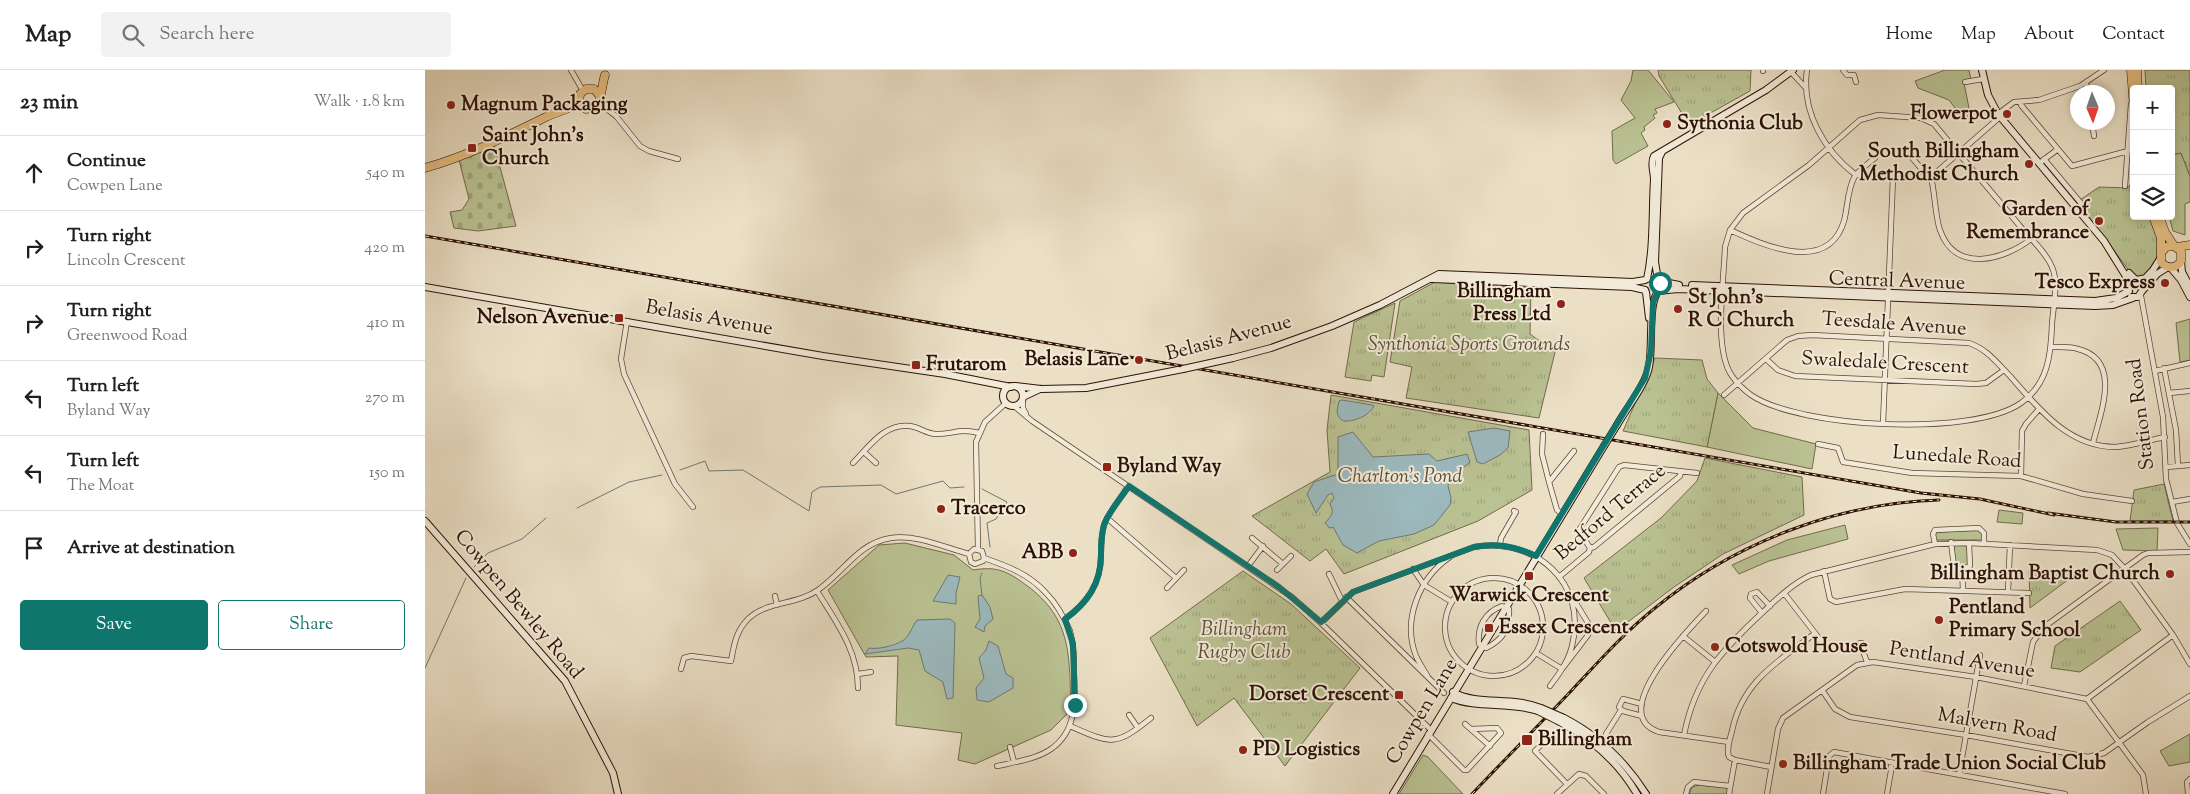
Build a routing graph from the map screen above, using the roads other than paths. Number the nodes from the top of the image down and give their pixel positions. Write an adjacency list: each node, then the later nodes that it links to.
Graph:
1 (571, 70): 17 (street)
2 (1807, 70): 16 (street)
3 (1843, 70): 11 (street)
4 (1982, 70): 10 (street, Station Road)
5 (2105, 70): 13 (street)
6 (2131, 70): 14 (main road)
7 (2137, 70): 15 (main road)
8 (1792, 71): 16 (street); 30 (street)
9 (606, 72): 17 (main road); 19 (main road)
10 (1983, 79): 12 (street); 23 (street, Station Road)
11 (1856, 82)
12 (1965, 82)
13 (2086, 83): 20 (street)
14 (2134, 85)
15 (2135, 85)
16 (1805, 88): 27 (street)
17 (586, 90): 18 (main road); 19 (main road)
18 (579, 99): 21 (main road); 22 (main road)
19 (600, 100): 22 (main road); 33 (street)
20 (2021, 102): 23 (street); 28 (street)
21 (565, 109): 22 (main road); 37 (main road)
22 (586, 109)
23 (1999, 115): 31 (street); 35 (street, Station Road)
24 (2093, 130): 26 (street)
25 (2130, 130): 29 (street)
26 (2094, 136)
27 (1829, 148): 31 (street); 38 (street); 44 (street)
28 (2058, 149): 29 (street); 35 (street)
29 (2128, 151): 36 (street)
30 (1662, 152): 57 (street); 58 (street)
31 (1959, 154): 40 (street); 45 (street)
32 (1875, 158): 38 (street)
33 (678, 159)
34 (1913, 159): 40 (street)
35 (2041, 161): 51 (street, Station Road)
36 (2127, 165): 41 (street)
37 (425, 168)
38 (1856, 175): 39 (street); 44 (street)
39 (1893, 176): 40 (street); 65 (street)
40 (1929, 177): 45 (street)
41 (2125, 186)
42 (2154, 220): 49 (main road)
43 (2161, 220): 47 (main road)
44 (1730, 230): 61 (street)
45 (2031, 239): 67 (street)
46 (2190, 245): 47 (main road)
47 (2175, 246): 49 (main road); 50 (main road)
48 (2190, 251): 50 (main road)
49 (2160, 256): 52 (main road); 55 (street, Central Avenue)
50 (2182, 259): 52 (main road); 59 (street)
51 (2118, 262): 55 (street, Station Road); 64 (street, Station Road)
52 (2169, 267): 64 (street); 66 (street)
53 (1439, 274): 54 (street, Belasis Avenue); 56 (street, Central Avenue)
54 (1430, 278): 56 (street, Central Avenue); 81 (street, Belasis Avenue, bridge)
55 (2147, 278): 64 (street, Central Avenue)
56 (1499, 279): 57 (street, Central Avenue); 62 (street, Central Avenue)
57 (1646, 280): 58 (street, Central Avenue); 62 (street)
58 (1658, 280): 61 (street, Central Avenue); 63 (street)
59 (2190, 286)
60 (425, 287): 68 (street, Belasis Avenue)
61 (1724, 288): 63 (street, Central Avenue); 65 (street, Central Avenue); 79 (street)
62 (1646, 292): 63 (street, Central Avenue); 69 (street, Cowpen Lane)
63 (1658, 292): 69 (street, Cowpen Lane)
64 (2136, 292): 67 (street, Central Avenue); 76 (street, Station Road)
65 (1889, 295): 67 (street, Central Avenue); 70 (street)
66 (2190, 297)
67 (2054, 302): 71 (street)
68 (627, 321): 78 (street, Belasis Avenue); 112 (street)
69 (1650, 340): 114 (street, Cowpen Lane, bridge)
70 (1887, 340): 72 (street, Teesdale Avenue); 75 (street, Teesdale Avenue); 77 (street)
71 (2051, 347): 85 (street); 95 (street)
72 (1766, 359): 77 (street, Swaledale Crescent); 79 (street, Teesdale Avenue)
73 (2190, 363): 74 (street)
74 (2164, 368): 76 (street); 83 (street)
75 (2004, 370): 77 (street, Swaledale Crescent); 85 (street, Teesdale Avenue)
76 (2155, 371): 94 (street, Station Road)
77 (1885, 381): 91 (street)
78 (987, 382): 80 (street, Belasis Avenue); 87 (street)
79 (1738, 384): 84 (street, Teesdale Avenue); 91 (street)
80 (1013, 387): 81 (street, Belasis Avenue); 86 (street); 87 (street)
81 (1041, 389): 86 (street, Belasis Avenue)
82 (2190, 390): 83 (street)
83 (2169, 393): 103 (street)
84 (1724, 395)
85 (2029, 397): 89 (street, Teesdale Avenue); 91 (street)
86 (1023, 399): 88 (street); 90 (street)
87 (1005, 400): 88 (street); 92 (street)
88 (1014, 406): 90 (street)
89 (2039, 409): 95 (street, Teesdale Avenue); 106 (street)
90 (1028, 417): 108 (street)
91 (1883, 424)
92 (979, 433): 98 (street); 127 (street)
93 (1543, 434): 107 (street)
94 (2165, 437): 95 (street, Teesdale Avenue); 102 (street, Station Road)
95 (2093, 443)
96 (1818, 444): 106 (street, Lunedale Road)
97 (1575, 451): 107 (street)
98 (864, 452): 99 (street); 100 (street)
99 (853, 463)
100 (875, 463)
101 (2190, 465): 103 (street)
102 (2166, 466): 103 (street); 111 (street, Station Road)
103 (2178, 466)
104 (1681, 471): 105 (street); 126 (street, Bedford Terrace); 126 (street)
105 (1697, 473)
106 (2021, 476): 110 (street, Lunedale Road)
107 (1549, 482): 114 (street)
108 (1129, 486): 115 (street); 135 (street)
109 (2190, 499): 111 (street)
110 (2132, 501)
111 (2172, 502): 122 (street, Station Road)
112 (693, 507)
113 (1514, 511): 123 (street)
114 (1562, 514): 132 (street, Cowpen Lane)
115 (1107, 518): 144 (street); 162 (street)
116 (425, 521): 218 (street, Cowpen Bewley Road)
117 (1253, 538): 125 (street)
118 (1951, 542): 119 (street); 121 (street); 137 (street)
119 (1969, 543): 120 (street); 137 (street)
120 (1984, 543): 121 (street); 124 (street)
121 (1935, 544): 141 (street)
122 (2190, 544)
123 (1500, 545): 130 (street); 132 (street)
124 (2009, 545): 138 (street); 152 (street)
125 (1263, 546): 134 (street); 135 (street)
126 (1590, 548): 143 (street, Bedford Terrace)
127 (978, 549): 129 (street); 133 (street)
128 (2190, 552): 138 (street)
129 (969, 554): 133 (street); 151 (street)
130 (1455, 554): 136 (street); 145 (street)
131 (1291, 556): 134 (street)
132 (1536, 556): 143 (street); 146 (street, Cowpen Lane)
133 (984, 558): 162 (street)
134 (1283, 564): 140 (street)
135 (1247, 566): 163 (street)
136 (1413, 569): 145 (street); 155 (street)
137 (1962, 569): 150 (street)
138 (2125, 569): 165 (street); 183 (street)
139 (1183, 570): 144 (street)
140 (1277, 570)
141 (1824, 571): 150 (street); 153 (street)
142 (1328, 573): 155 (street)
143 (1559, 577): 149 (street)
144 (1176, 578): 148 (street)
145 (1424, 585): 156 (street); 170 (street)
146 (1519, 585): 156 (street); 159 (street, Cowpen Lane); 168 (street)
147 (2025, 587): 152 (street)
148 (1167, 588)
149 (1566, 588): 177 (street); 177 (street)
150 (1963, 590): 152 (street)
151 (817, 591): 157 (street); 179 (street)
152 (2008, 592)
153 (1784, 593): 158 (street); 164 (street)
154 (775, 596): 157 (street)
155 (1344, 599): 163 (street); 171 (street)
156 (1452, 602): 176 (street)
157 (777, 605): 175 (street)
158 (1769, 606): 161 (street); 161 (street)
159 (1505, 607): 167 (street, Cowpen Lane); 167 (street, Cowpen Lane); 167 (street, Cowpen Lane)
160 (1706, 610): 166 (street)
161 (1762, 613): 172 (street)
162 (1065, 619): 196 (street)
163 (1321, 622): 199 (street)
164 (1814, 634): 173 (street); 204 (street)
165 (2173, 635): 174 (street); 189 (street)
166 (1683, 636): 172 (street); 190 (street)
167 (1482, 646): 176 (street, Cowpen Lane)
168 (1536, 653): 176 (street); 177 (street)
169 (1980, 655): 181 (street)
170 (1416, 656): 171 (street); 180 (street)
171 (1410, 660): 180 (street)
172 (1714, 661): 202 (street)
173 (1867, 662): 181 (street, Pentland Avenue); 185 (street, Pentland Avenue)
174 (2190, 664)
175 (681, 669)
176 (1468, 669): 187 (street, Cowpen Lane)
177 (1563, 669): 182 (street)
178 (871, 672): 179 (street)
179 (858, 674): 184 (street)
180 (1428, 677): 186 (street)
181 (1976, 677): 183 (street, Pentland Avenue); 203 (street)
182 (1550, 686)
183 (2024, 686): 189 (street, Pentland Avenue)
184 (858, 688)
185 (1822, 690): 203 (street, Malvern Road); 213 (street, Pentland Avenue)
186 (1444, 694)
187 (1452, 695): 199 (street, Cowpen Lane); 212 (street, bridge)
188 (2190, 696): 205 (street, Malvern Road)
189 (2087, 699): 205 (street)
190 (1642, 704): 191 (street); 193 (street)
191 (1621, 710): 193 (street); 200 (street)
192 (1129, 715): 197 (street)
193 (1642, 716): 202 (street)
194 (1151, 718): 197 (street)
195 (1465, 724): 198 (street)
196 (1070, 726): 197 (street); 209 (street)
197 (1138, 728)
198 (1471, 729): 206 (street); 206 (street)
199 (1430, 732): 206 (street); 219 (street, Cowpen Lane)
200 (1606, 733)
201 (1552, 734): 216 (street)
202 (1684, 735): 204 (street)
203 (1966, 735): 205 (street, Malvern Road); 214 (street)
204 (1729, 742): 208 (street)
205 (2119, 742): 230 (street)
206 (1490, 746)
207 (1010, 747): 209 (street)
208 (1735, 760): 213 (street); 217 (street)
209 (1014, 762): 211 (street)
210 (1891, 762): 214 (street); 227 (street); 228 (street)
211 (997, 766)
212 (1622, 767): 222 (street); 223 (street)
213 (1771, 767): 226 (street, Pentland Avenue)
214 (1959, 775): 229 (street)
215 (2190, 779): 231 (street)
216 (1567, 784): 220 (street); 221 (street)
217 (1730, 786): 224 (street); 225 (street)
218 (618, 794)
219 (1393, 794)
220 (1557, 794)
221 (1604, 794)
222 (1637, 794)
223 (1646, 794)
224 (1686, 794)
225 (1729, 794)
226 (1767, 794)
227 (1823, 794)
228 (1887, 794)
229 (2065, 794)
230 (2146, 794)
231 (2188, 794)

